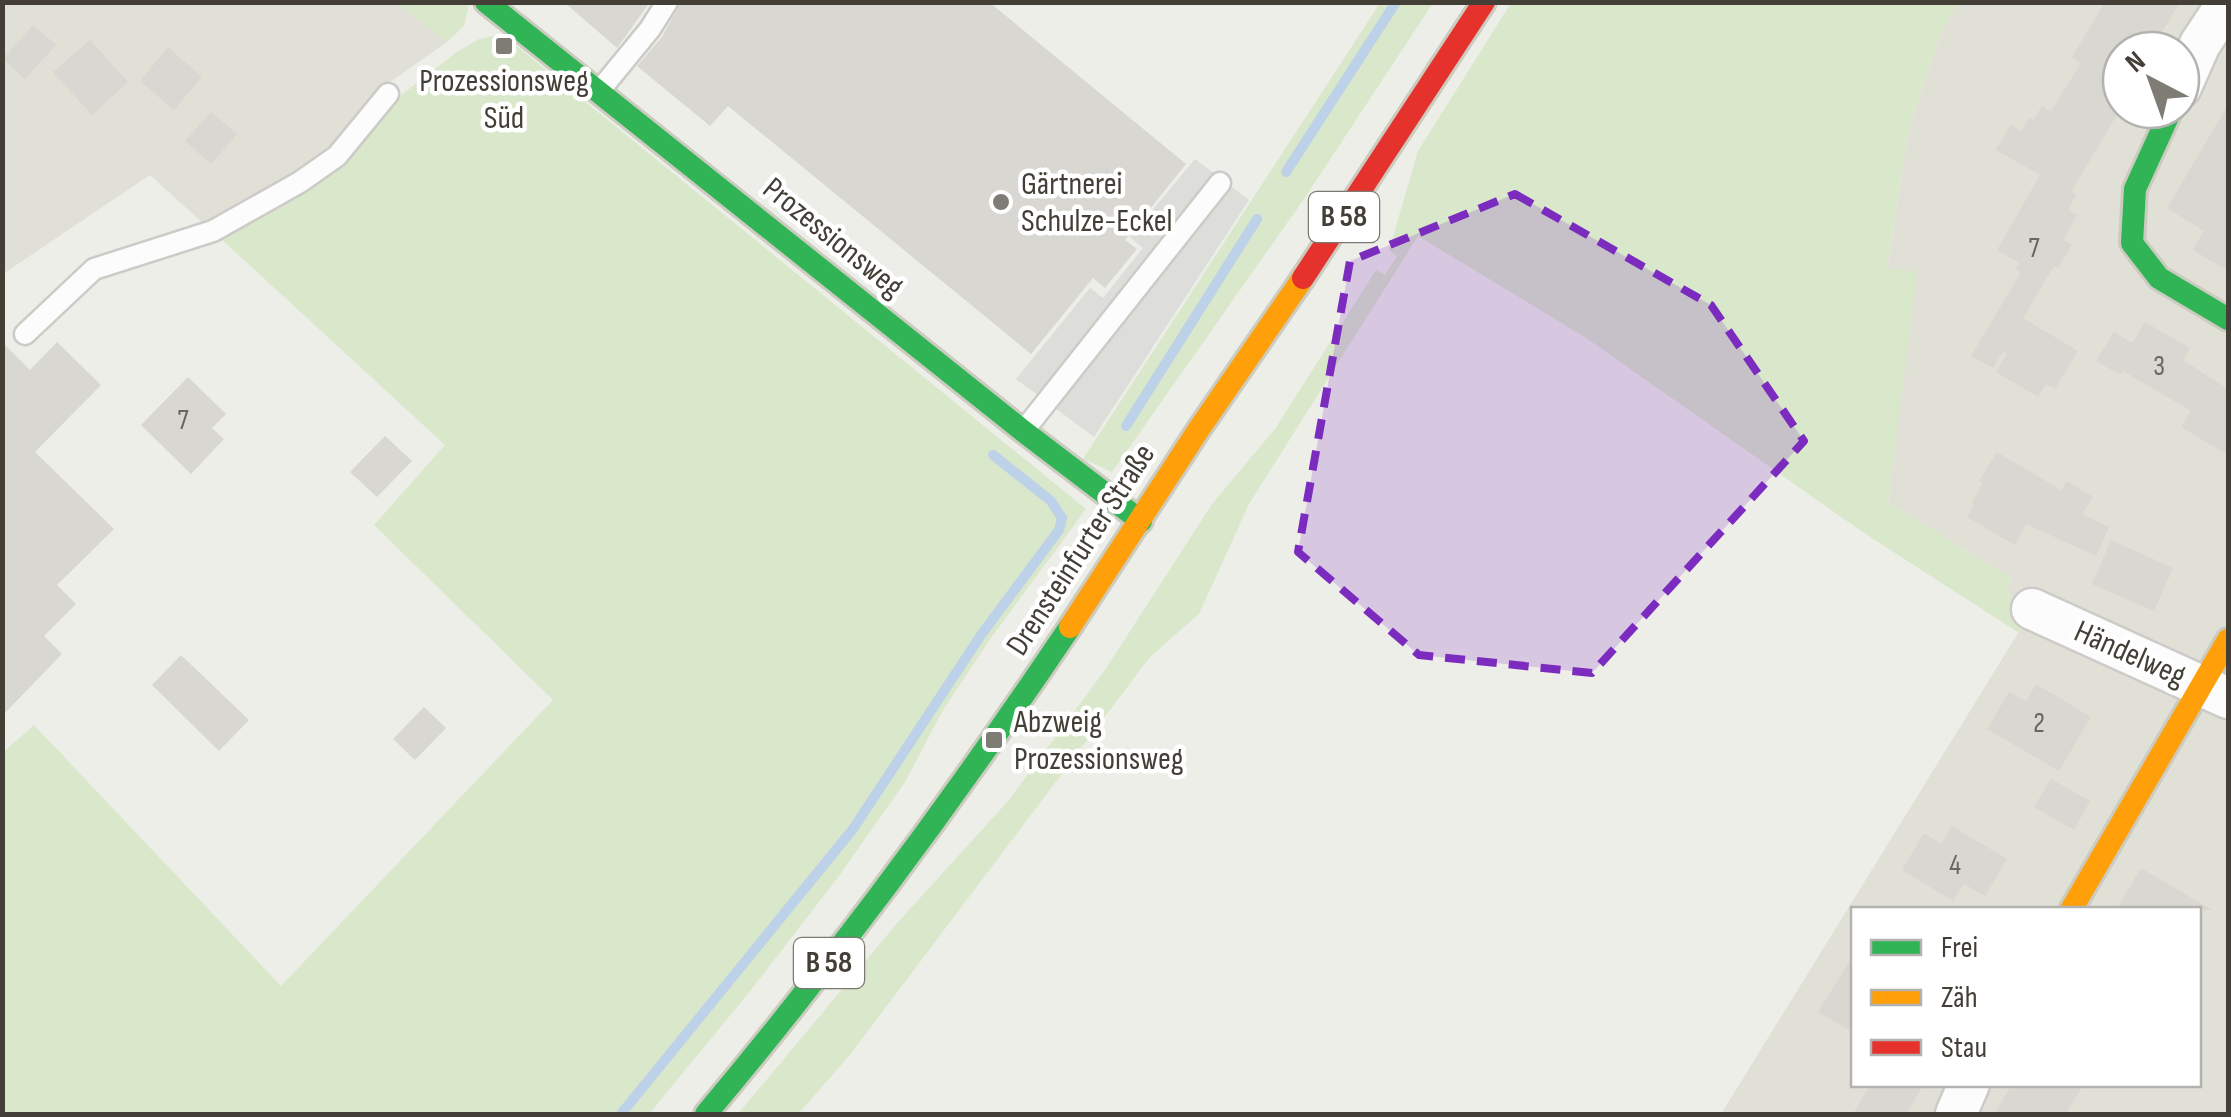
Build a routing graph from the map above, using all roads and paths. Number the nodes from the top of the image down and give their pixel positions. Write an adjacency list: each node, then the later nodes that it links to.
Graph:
1 (486, 2): 6 (street, Prozessionsweg)
2 (668, 2): 6 (lane)
3 (1484, 2): 13 (street, Drensteinfurter Straße / B 58)
4 (2228, 2): 5 (street)
5 (2201, 42)
6 (598, 92): 12 (street, Prozessionsweg)
7 (388, 94): 11 (lane)
8 (2162, 130): 10 (street)
9 (1220, 183): 12 (lane)
10 (2228, 319)
11 (25, 334)
12 (1024, 431): 13 (street, Prozessionsweg)
13 (1142, 521): 19 (street, Drensteinfurter Straße / B 58)
14 (2032, 609): 16 (street, Händelweg)
15 (2228, 640): 16 (street)
16 (2215, 692): 17 (street)
17 (2073, 907)
18 (1967, 1087): 20 (street)
19 (706, 1114)
20 (1956, 1114)

